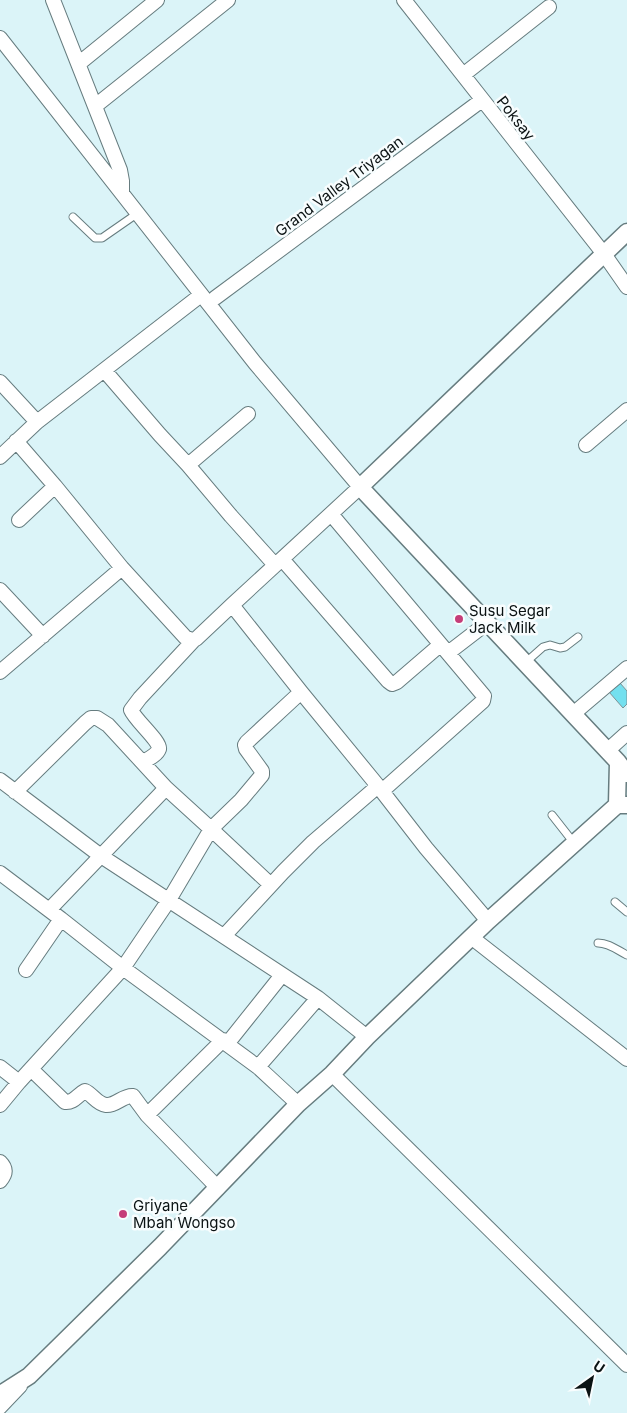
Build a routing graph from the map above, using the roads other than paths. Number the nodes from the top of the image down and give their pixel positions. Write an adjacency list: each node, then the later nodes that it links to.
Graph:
1 (53, 0): 11 (street)
2 (158, 0): 7 (street)
3 (228, 0): 10 (street)
4 (404, 0): 8 (street, Poksay)
5 (549, 7): 8 (street)
6 (0, 38): 11 (street)
7 (82, 61)
8 (463, 75): 9 (street, Poksay)
9 (482, 100): 15 (street, Poksay); 17 (street, Grand Valley Triyagan)
10 (99, 103)
11 (122, 192): 12 (street)
12 (138, 213): 13 (lane); 17 (street)
13 (73, 217)
14 (627, 232): 15 (street)
15 (604, 254): 16 (street, Poksay); 28 (street)
16 (627, 287)
17 (208, 297): 18 (street, Grand Valley Triyagan); 28 (street)
18 (104, 370): 22 (street, Grand Valley Triyagan); 26 (street)
19 (0, 382): 22 (street)
20 (627, 410): 24 (street)
21 (248, 414): 26 (street)
22 (36, 422): 23 (street, Grand Valley Triyagan)
23 (16, 441): 25 (street, Grand Valley Triyagan); 27 (street)
24 (586, 445)
25 (0, 457)
26 (188, 464): 31 (street)
27 (55, 486): 30 (street); 32 (street)
28 (360, 487): 29 (street); 35 (street)
29 (331, 514): 31 (street); 39 (street)
30 (19, 520)
31 (278, 562): 34 (street); 39 (street)
32 (122, 568): 36 (street); 38 (street)
33 (0, 590): 36 (street)
34 (232, 605): 38 (street); 43 (street)
35 (487, 623): 39 (street); 40 (street)
36 (43, 636): 42 (street)
37 (578, 637): 40 (lane)
38 (193, 641): 46 (street)
39 (444, 649): 50 (street)
40 (525, 664): 44 (street)
41 (627, 668): 44 (street)
42 (0, 672)
43 (301, 692): 50 (street); 54 (street)
44 (573, 714): 47 (street)
45 (627, 732): 47 (street)
46 (143, 762): 49 (street); 51 (street)
47 (617, 763): 52 (street)
48 (0, 780): 51 (street)
49 (166, 788): 54 (street); 56 (street)
50 (380, 788): 58 (street); 64 (street)
51 (15, 792): 56 (street)
52 (622, 805): 55 (street)
53 (552, 816): 55 (lane)
54 (211, 829): 58 (street); 59 (street)
55 (574, 843): 64 (street)
56 (101, 856): 59 (street); 61 (street)
57 (0, 873): 61 (street)
58 (271, 885): 65 (street)
59 (169, 900): 65 (street); 69 (street)
60 (615, 902): 62 (lane)
61 (49, 910): 63 (street)
62 (627, 912)
63 (61, 919): 69 (street); 70 (street)
64 (488, 921): 66 (street)
65 (224, 936): 71 (street)
66 (471, 937): 73 (street); 75 (street)
67 (598, 943): 68 (lane)
68 (627, 955)
69 (123, 968): 74 (street); 78 (street)
70 (26, 970)
71 (282, 975): 72 (street); 74 (street)
72 (318, 998): 73 (street); 76 (street)
73 (367, 1037): 79 (street)
74 (225, 1042): 76 (street); 83 (street)
75 (627, 1059)
76 (258, 1067): 81 (street)
77 (0, 1068): 80 (street)
78 (31, 1069): 80 (street); 83 (street)
79 (332, 1074): 81 (street); 87 (street)
80 (19, 1082): 82 (street)
81 (298, 1104): 86 (street)
82 (0, 1105)
83 (146, 1115): 86 (street)
84 (0, 1162): 85 (street)
85 (0, 1181)
86 (218, 1188): 88 (street)
87 (627, 1365)
88 (30, 1376): 89 (street); 90 (street)
89 (0, 1393)
90 (0, 1407)

